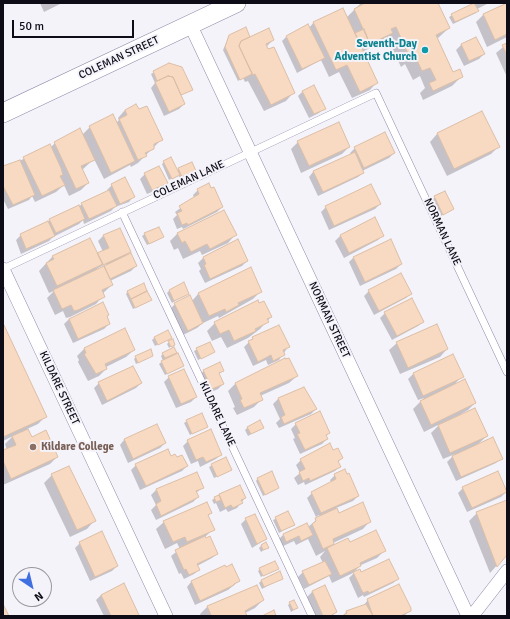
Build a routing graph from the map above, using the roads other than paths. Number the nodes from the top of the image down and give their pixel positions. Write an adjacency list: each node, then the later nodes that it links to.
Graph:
1 (236, 3): 2 (street, COLEMAN STREET)
2 (190, 24): 4 (street, COLEMAN STREET); 5 (street, NORMAN STREET)
3 (376, 93): 5 (lane, COLEMAN LANE); 8 (lane, NORMAN LANE)
4 (3, 113)
5 (250, 152): 6 (lane, COLEMAN LANE); 12 (street, NORMAN STREET)
6 (122, 212): 7 (lane, COLEMAN LANE); 11 (lane, KILDARE LANE)
7 (3, 269): 10 (street, KILDARE STREET)
8 (507, 372)
9 (507, 571): 13 (street)
10 (166, 616)
11 (312, 616)
12 (468, 616)
13 (472, 616)

